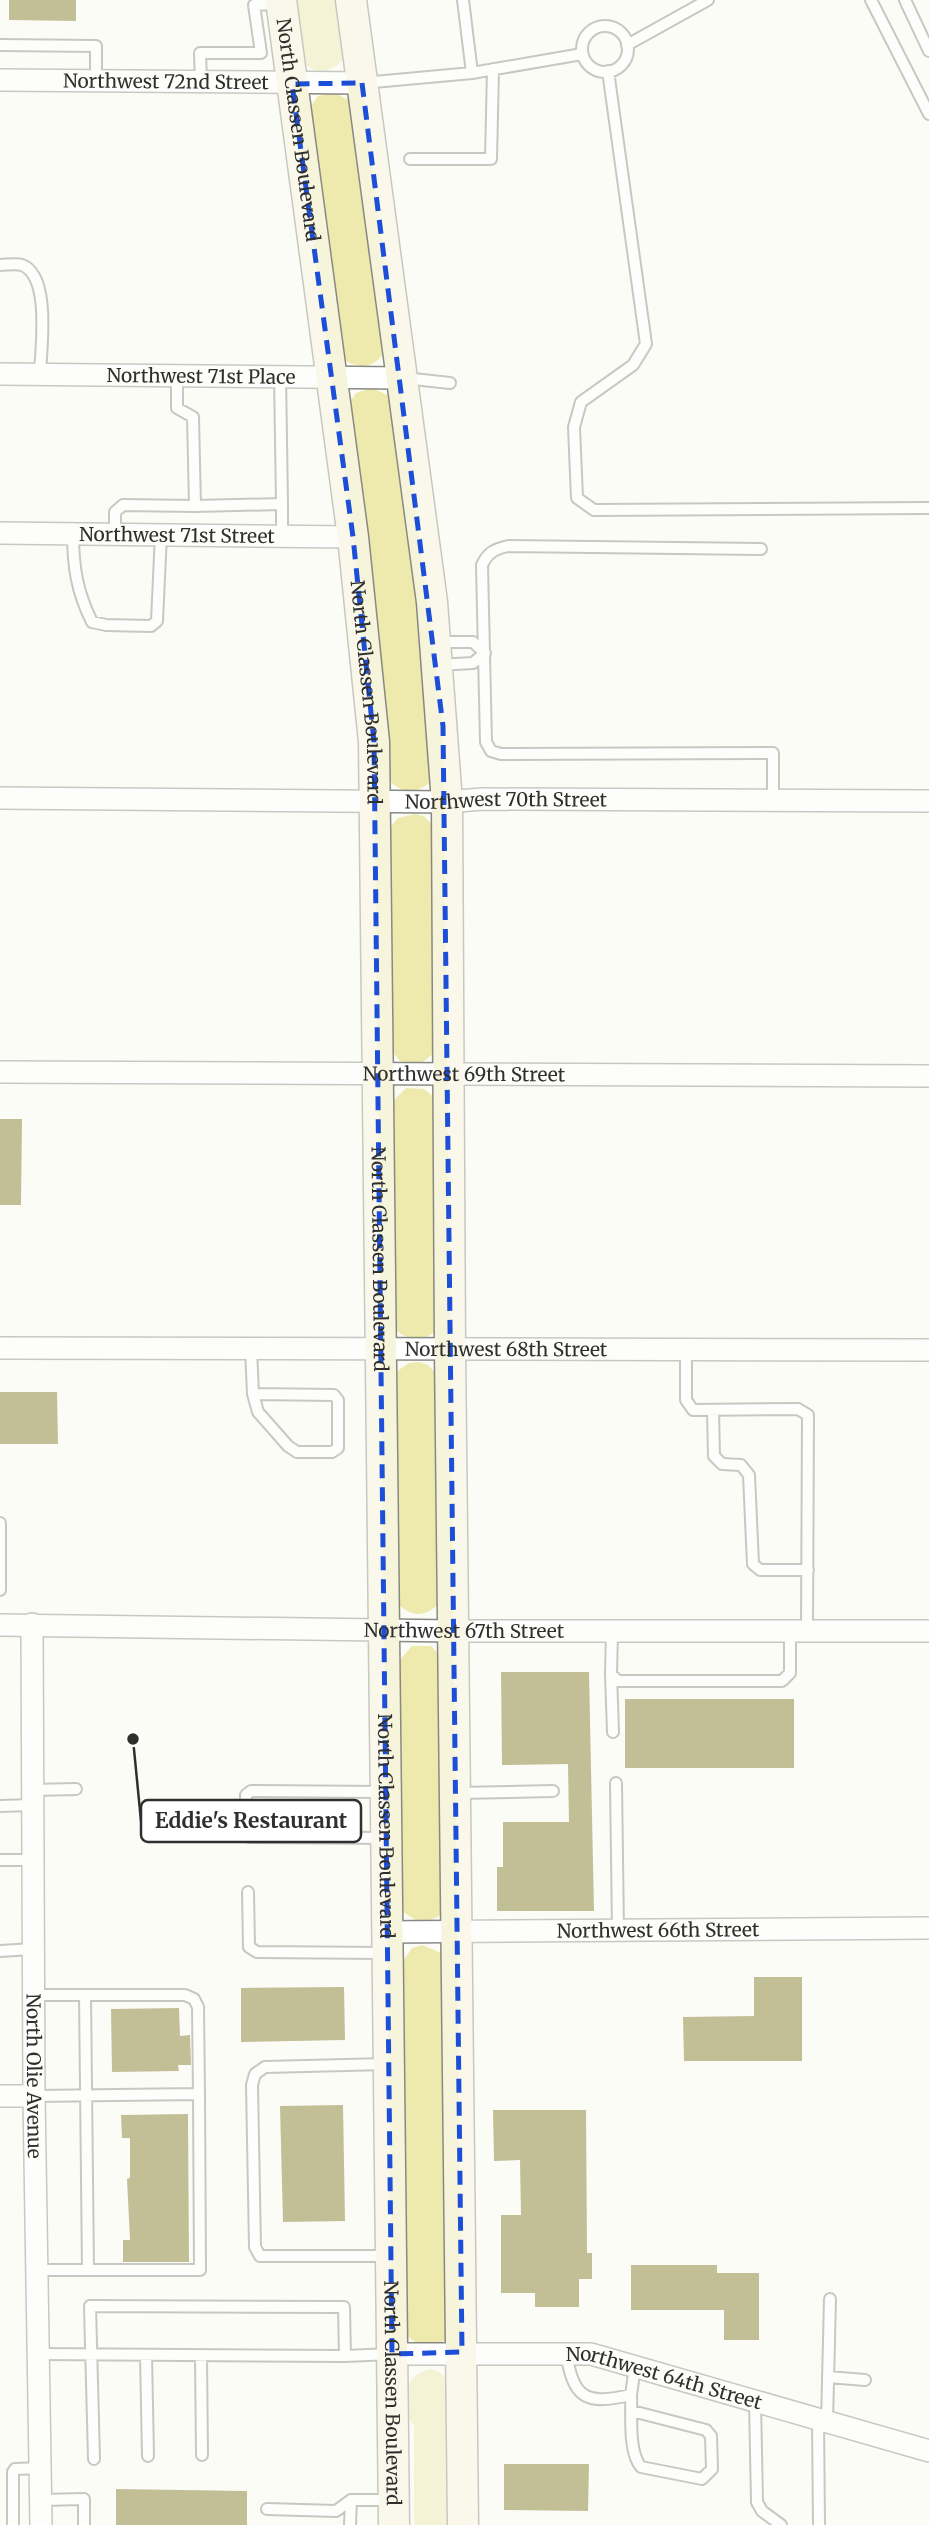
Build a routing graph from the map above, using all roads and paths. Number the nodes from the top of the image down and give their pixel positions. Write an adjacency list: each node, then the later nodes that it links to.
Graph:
1 (351, 0): 17 (street)
2 (463, 0): 13 (lane)
3 (708, 0): 7 (lane)
4 (871, 0): 19 (lane)
5 (905, 0): 9 (lane)
6 (268, 2): 16 (lane); 18 (street, North Classen Boulevard)
7 (627, 44): 10 (lane); 12 (lane)
8 (0, 45): 15 (lane)
9 (929, 51)
10 (582, 54): 11 (lane, Northwest 72nd Street); 12 (lane)
11 (493, 69): 13 (lane, Northwest 72nd Street); 20 (lane)
12 (608, 71): 31 (lane)
13 (472, 73): 17 (lane, Northwest 72nd Street)
14 (0, 80): 15 (street, Northwest 72nd Street)
15 (96, 81): 16 (street, Northwest 72nd Street)
16 (201, 83): 18 (street, Northwest 72nd Street)
17 (362, 83): 18 (street, Northwest 72nd Street); 27 (street)
18 (292, 84): 26 (street, North Classen Boulevard)
19 (929, 114)
20 (410, 159)
21 (0, 265): 23 (lane)
22 (0, 374): 23 (street, Northwest 71st Place)
23 (40, 374): 24 (street, Northwest 71st Place)
24 (177, 375): 25 (street, Northwest 71st Place); 30 (lane)
25 (280, 376): 26 (street, Northwest 71st Place); 29 (lane)
26 (331, 376): 27 (street, Northwest 71st Place); 37 (street, North Classen Boulevard)
27 (402, 378): 28 (lane); 40 (street)
28 (450, 383)
29 (282, 505): 30 (lane); 36 (lane)
30 (195, 506): 34 (lane)
31 (929, 508)
32 (0, 533): 33 (street, Northwest 71st Street)
33 (73, 534): 34 (street, Northwest 71st Street); 35 (lane)
34 (115, 534): 35 (street, Northwest 71st Street)
35 (161, 534): 36 (street, Northwest 71st Street)
36 (282, 536): 37 (street, Northwest 71st Street)
37 (354, 537): 44 (street, North Classen Boulevard)
38 (761, 549): 39 (lane)
39 (485, 653): 40 (lane); 40 (lane); 42 (lane)
40 (437, 654): 45 (street)
41 (0, 798): 44 (street, Northwest 70th Street)
42 (773, 800): 43 (street, Northwest 70th Street); 45 (street, Northwest 70th Street)
43 (929, 801)
44 (377, 802): 45 (street, Northwest 70th Street); 47 (street, North Classen Boulevard)
45 (447, 802): 48 (street)
46 (0, 1072): 47 (street, Northwest 69th Street)
47 (380, 1075): 48 (street, Northwest 69th Street); 53 (street, North Classen Boulevard)
48 (450, 1076): 49 (street, Northwest 69th Street); 52 (street)
49 (929, 1076)
50 (0, 1348): 51 (street, Northwest 68th Street)
51 (251, 1349): 53 (street, Northwest 68th Street); 56 (lane)
52 (450, 1349): 53 (street, Northwest 68th Street); 54 (street, Northwest 68th Street); 64 (street)
53 (382, 1350): 63 (street, North Classen Boulevard)
54 (686, 1350): 55 (street, Northwest 68th Street); 57 (lane)
55 (929, 1350)
56 (253, 1394): 56 (lane)
57 (713, 1411): 59 (lane); 59 (lane)
58 (0, 1523): 60 (lane)
59 (808, 1570): 66 (lane)
60 (0, 1590)
61 (0, 1625): 62 (street, Northwest 67th Street)
62 (32, 1625): 63 (street, Northwest 67th Street); 75 (street, North Olie Avenue)
63 (383, 1630): 64 (street, Northwest 67th Street); 72 (street, North Classen Boulevard)
64 (453, 1631): 65 (street, Northwest 67th Street); 74 (street)
65 (612, 1631): 66 (street, Northwest 67th Street); 68 (lane)
66 (798, 1631): 67 (street, Northwest 67th Street); 68 (lane)
67 (929, 1631)
68 (611, 1674): 69 (lane)
69 (613, 1732)
70 (616, 1783): 82 (lane)
71 (76, 1789): 75 (lane)
72 (385, 1791): 77 (street, North Classen Boulevard); 77 (lane)
73 (553, 1791): 74 (lane)
74 (454, 1793): 83 (street)
75 (33, 1798): 76 (lane); 79 (street, North Olie Avenue)
76 (0, 1806)
77 (386, 1838): 84 (street, North Classen Boulevard)
78 (0, 1860): 79 (lane)
79 (33, 1860): 85 (street, North Olie Avenue)
80 (248, 1892): 84 (lane)
81 (929, 1928): 82 (street, Northwest 66th Street)
82 (618, 1931): 83 (street, Northwest 66th Street)
83 (455, 1932): 84 (street, Northwest 66th Street); 98 (street)
84 (387, 1943): 89 (street, North Classen Boulevard)
85 (33, 1950): 86 (lane); 87 (street, North Olie Avenue)
86 (0, 1951)
87 (33, 1995): 88 (lane); 93 (street, North Olie Avenue)
88 (85, 1995): 90 (lane); 92 (lane)
89 (389, 2064): 94 (street, North Classen Boulevard); 94 (lane)
90 (200, 2094): 92 (lane); 96 (lane)
91 (0, 2095): 93 (street)
92 (86, 2095): 93 (lane); 96 (lane)
93 (34, 2096): 95 (street, North Olie Avenue)
94 (391, 2256): 101 (street, North Classen Boulevard)
95 (38, 2270): 96 (lane); 100 (street, North Olie Avenue)
96 (88, 2270)
97 (830, 2299): 107 (lane)
98 (462, 2352): 99 (street, Northwest 64th Street); 101 (street, Northwest 64th Street); 126 (street)
99 (566, 2353): 106 (street, Northwest 64th Street); 109 (lane)
100 (39, 2354): 102 (lane); 117 (street, North Olie Avenue)
101 (392, 2354): 105 (lane); 121 (street, North Classen Boulevard)
102 (91, 2355): 103 (lane); 105 (lane); 116 (lane)
103 (146, 2355): 104 (lane); 115 (lane)
104 (201, 2356): 105 (lane); 114 (lane)
105 (345, 2356)
106 (635, 2366): 109 (lane); 110 (street, Northwest 64th Street)
107 (828, 2377): 108 (lane); 112 (lane)
108 (865, 2380)
109 (631, 2395): 111 (lane)
110 (755, 2401): 112 (street, Northwest 64th Street); 127 (lane)
111 (632, 2411): 111 (lane)
112 (822, 2421): 113 (street, Northwest 64th Street); 128 (lane)
113 (929, 2451)
114 (202, 2455)
115 (148, 2456)
116 (94, 2459)
117 (41, 2468): 118 (street, North Olie Avenue); 122 (lane)
118 (41, 2500): 123 (street, North Olie Avenue); 124 (lane)
119 (351, 2500): 120 (lane); 121 (lane); 125 (lane)
120 (267, 2509)
121 (394, 2512)
122 (13, 2525)
123 (41, 2525)
124 (84, 2525)
125 (350, 2525)
126 (463, 2525)
127 (781, 2525)
128 (819, 2525)

